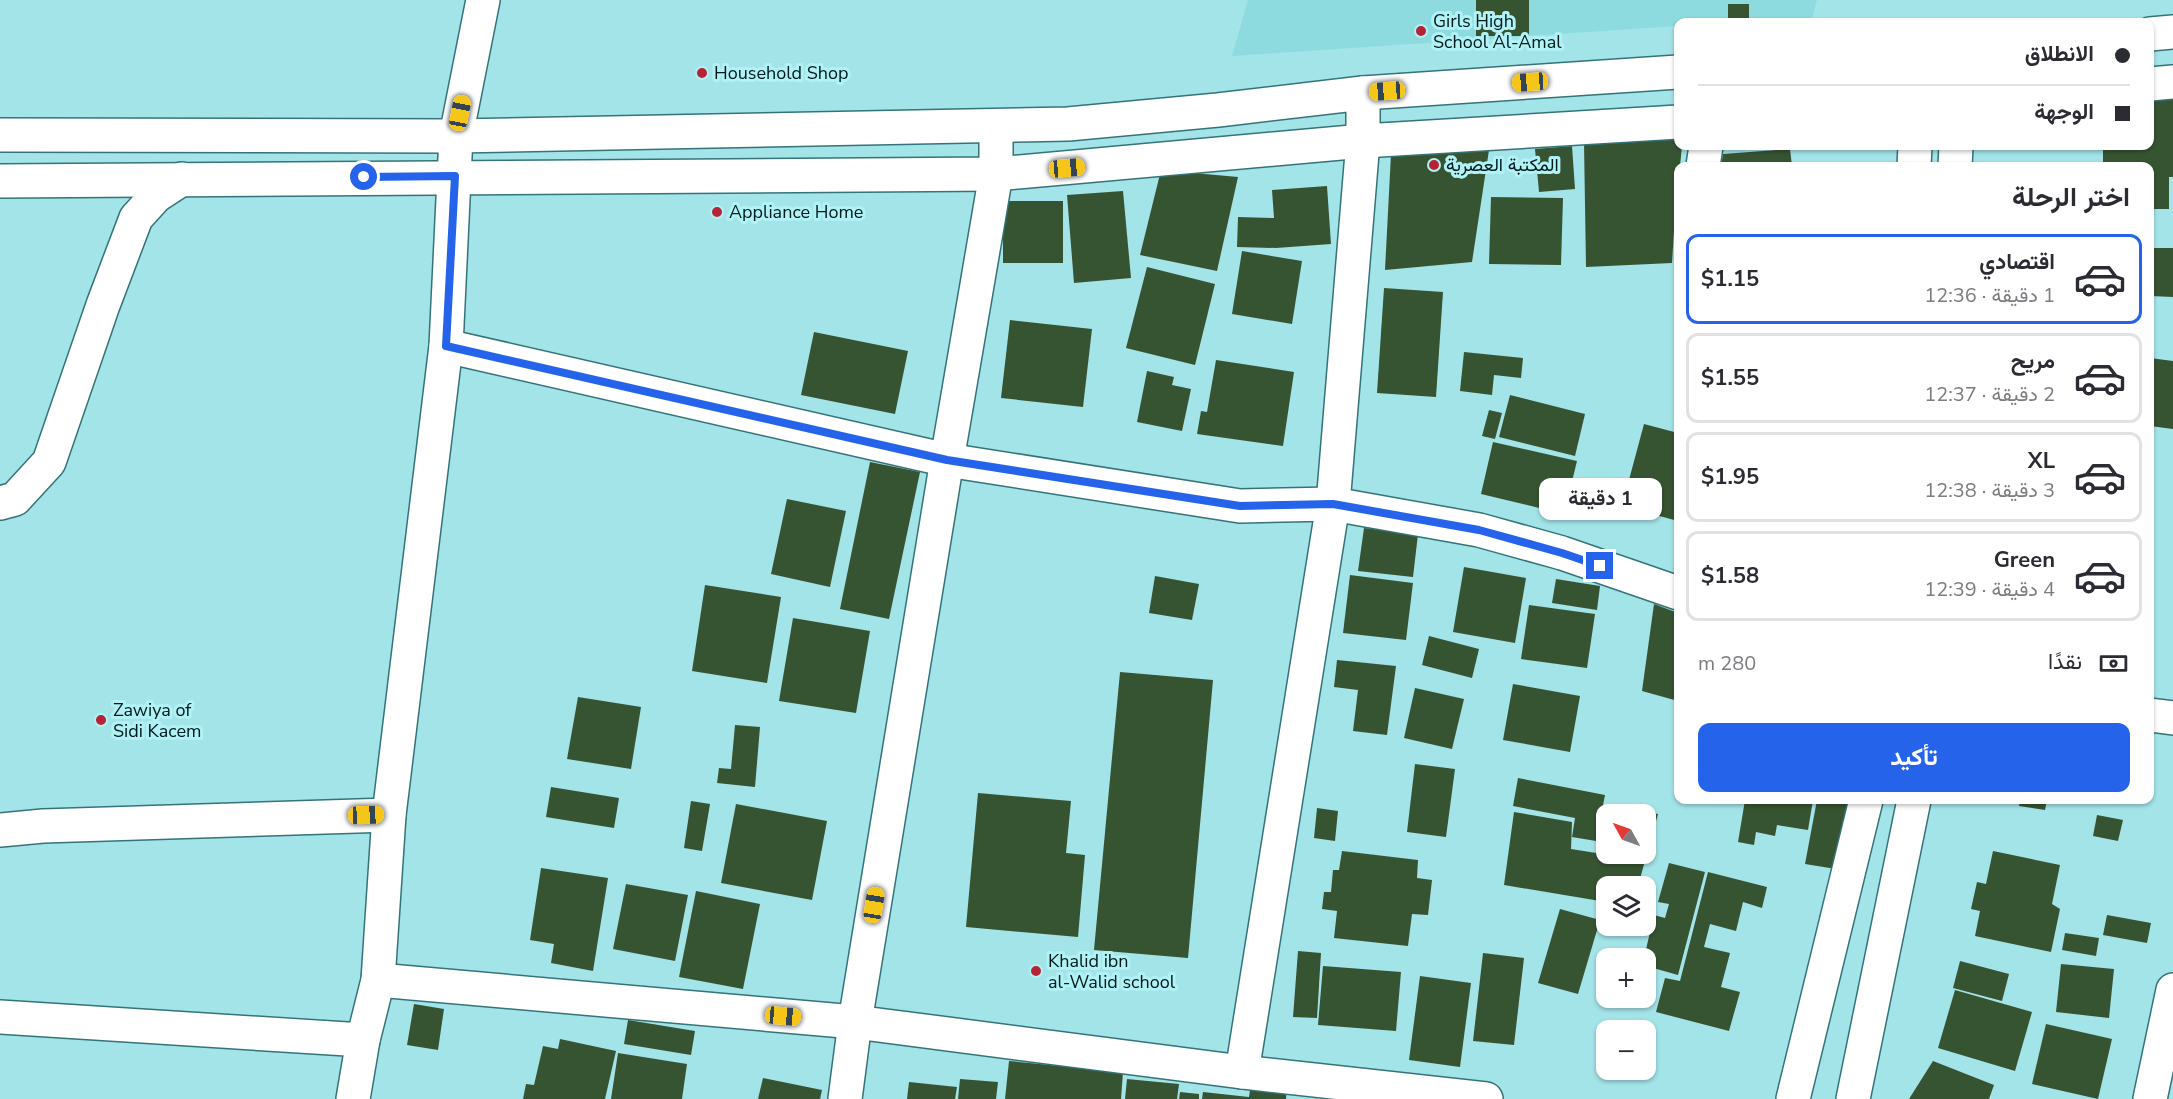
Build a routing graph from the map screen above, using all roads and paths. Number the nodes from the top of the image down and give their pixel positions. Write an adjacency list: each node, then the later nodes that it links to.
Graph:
1 (483, 0): 11 (street)
2 (2173, 32): 3 (street)
3 (2154, 34)
4 (1674, 72): 7 (street)
5 (2173, 81): 6 (street)
6 (2154, 83)
7 (1363, 93): 9 (street); 12 (street)
8 (1674, 122): 12 (street)
9 (996, 127): 11 (street); 13 (street)
10 (0, 135): 11 (street)
11 (456, 136): 14 (street)
12 (1364, 141): 13 (street); 20 (street)
13 (996, 174): 14 (street); 18 (street)
14 (455, 176): 15 (street); 17 (street)
15 (182, 179): 16 (street); 19 (street)
16 (0, 181)
17 (446, 346): 18 (street); 26 (street)
18 (947, 460): 20 (street); 31 (street)
19 (0, 503)
20 (1333, 504): 21 (street); 33 (street)
21 (1674, 592)
22 (2154, 716): 23 (street)
23 (2173, 718)
24 (1865, 804): 37 (street)
25 (1913, 804): 38 (street)
26 (389, 815): 27 (street); 28 (street)
27 (0, 830)
28 (378, 980): 31 (street); 32 (street)
29 (2173, 990): 39 (street)
30 (0, 1017): 32 (street)
31 (855, 1022): 33 (street); 35 (street)
32 (363, 1040): 34 (street)
33 (1242, 1072): 36 (street)
34 (353, 1099)
35 (845, 1099)
36 (1486, 1099)
37 (1793, 1099)
38 (1853, 1099)
39 (2150, 1099)

